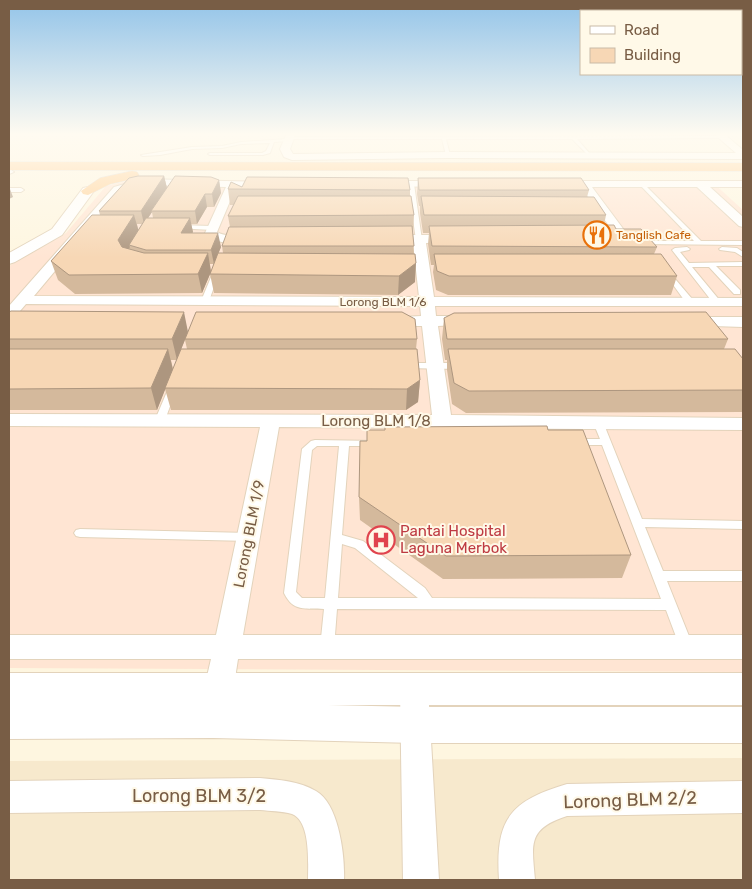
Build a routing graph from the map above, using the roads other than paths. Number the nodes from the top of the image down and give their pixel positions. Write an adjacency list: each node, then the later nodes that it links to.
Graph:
1 (61, 174): 18 (highway)
2 (138, 174): 18 (highway)
3 (277, 174): 5 (highway)
4 (601, 174): 9 (highway)
5 (314, 181)
6 (367, 184): 7 (street)
7 (411, 184): 8 (street); 20 (lane)
8 (461, 184)
9 (556, 184): 10 (street)
10 (584, 184): 11 (street); 26 (street)
11 (642, 184): 12 (street); 32 (lane)
12 (700, 184): 13 (street); 22 (street)
13 (743, 184)
14 (232, 185): 15 (street); 24 (street); 45 (street)
15 (282, 185)
16 (9, 190): 17 (lane)
17 (21, 190)
18 (88, 191): 36 (street)
19 (405, 209): 20 (lane)
20 (415, 209): 21 (lane); 30 (lane)
21 (425, 209)
22 (743, 223)
23 (174, 228): 24 (lane)
24 (212, 228): 27 (street)
25 (604, 238): 26 (street)
26 (624, 238): 31 (lane)
27 (267, 239)
28 (468, 239): 30 (street)
29 (372, 240): 30 (street)
30 (419, 240): 47 (street)
31 (638, 243): 32 (lane); 34 (lane)
32 (699, 243): 33 (lane)
33 (743, 243)
34 (644, 250)
35 (743, 255): 39 (lane)
36 (9, 259)
37 (219, 264): 41 (lane); 42 (lane); 46 (lane)
38 (743, 264): 40 (lane)
39 (687, 265): 40 (lane); 49 (lane)
40 (712, 265): 44 (lane)
41 (208, 268)
42 (228, 268)
43 (663, 269): 48 (lane)
44 (740, 297): 49 (street, Lorong BLM 1/6)
45 (22, 300): 46 (street, Lorong BLM 1/6); 50 (street)
46 (205, 301): 47 (street, Lorong BLM 1/6)
47 (426, 302): 48 (street, Lorong BLM 1/6); 54 (street)
48 (690, 302): 49 (street, Lorong BLM 1/6)
49 (717, 302)
50 (9, 315)
51 (9, 321): 52 (street)
52 (29, 321)
53 (372, 321): 54 (street, Lorong BLM 1/6)
54 (429, 321): 55 (street, Lorong BLM 1/6); 59 (street)
55 (488, 321)
56 (671, 322): 57 (street)
57 (743, 322)
58 (396, 366): 59 (lane)
59 (435, 366): 60 (lane); 65 (street)
60 (468, 366)
61 (178, 374): 63 (lane)
62 (9, 420): 63 (street, Lorong BLM 1/8)
63 (160, 420): 64 (street, Lorong BLM 1/8)
64 (271, 420): 65 (street, Lorong BLM 1/8); 75 (street, Lorong BLM 1/9)
65 (442, 421): 66 (street, Lorong BLM 1/8)
66 (598, 422): 67 (street, Lorong BLM 1/8); 69 (lane)
67 (743, 424)
68 (567, 442): 69 (lane)
69 (606, 442): 72 (lane)
70 (344, 443): 71 (lane); 76 (lane); 79 (lane)
71 (383, 443)
72 (638, 523): 73 (lane); 77 (lane)
73 (743, 525)
74 (80, 533): 75 (lane)
75 (249, 538): 85 (street, Lorong BLM 1/9)
76 (336, 538): 79 (lane); 80 (lane)
77 (659, 576): 78 (lane); 81 (lane)
78 (743, 576)
79 (330, 604): 80 (lane); 86 (lane)
80 (427, 604): 81 (lane)
81 (670, 605): 83 (lane)
82 (9, 647): 85 (street)
83 (687, 647): 84 (street); 86 (street)
84 (743, 647)
85 (227, 648): 86 (street); 90 (street, Lorong BLM 1/9)
86 (327, 648)
87 (414, 688): 89 (street); 90 (street); 92 (street)
88 (9, 689): 90 (street)
89 (743, 689)
90 (216, 705): 91 (street); 92 (street)
91 (9, 721)
92 (415, 725): 93 (street); 97 (street)
93 (743, 725)
94 (743, 796): 98 (street, Lorong BLM 2/2)
95 (9, 797): 96 (street, Lorong BLM 3/2)
96 (326, 880)
97 (421, 880)
98 (517, 880)

